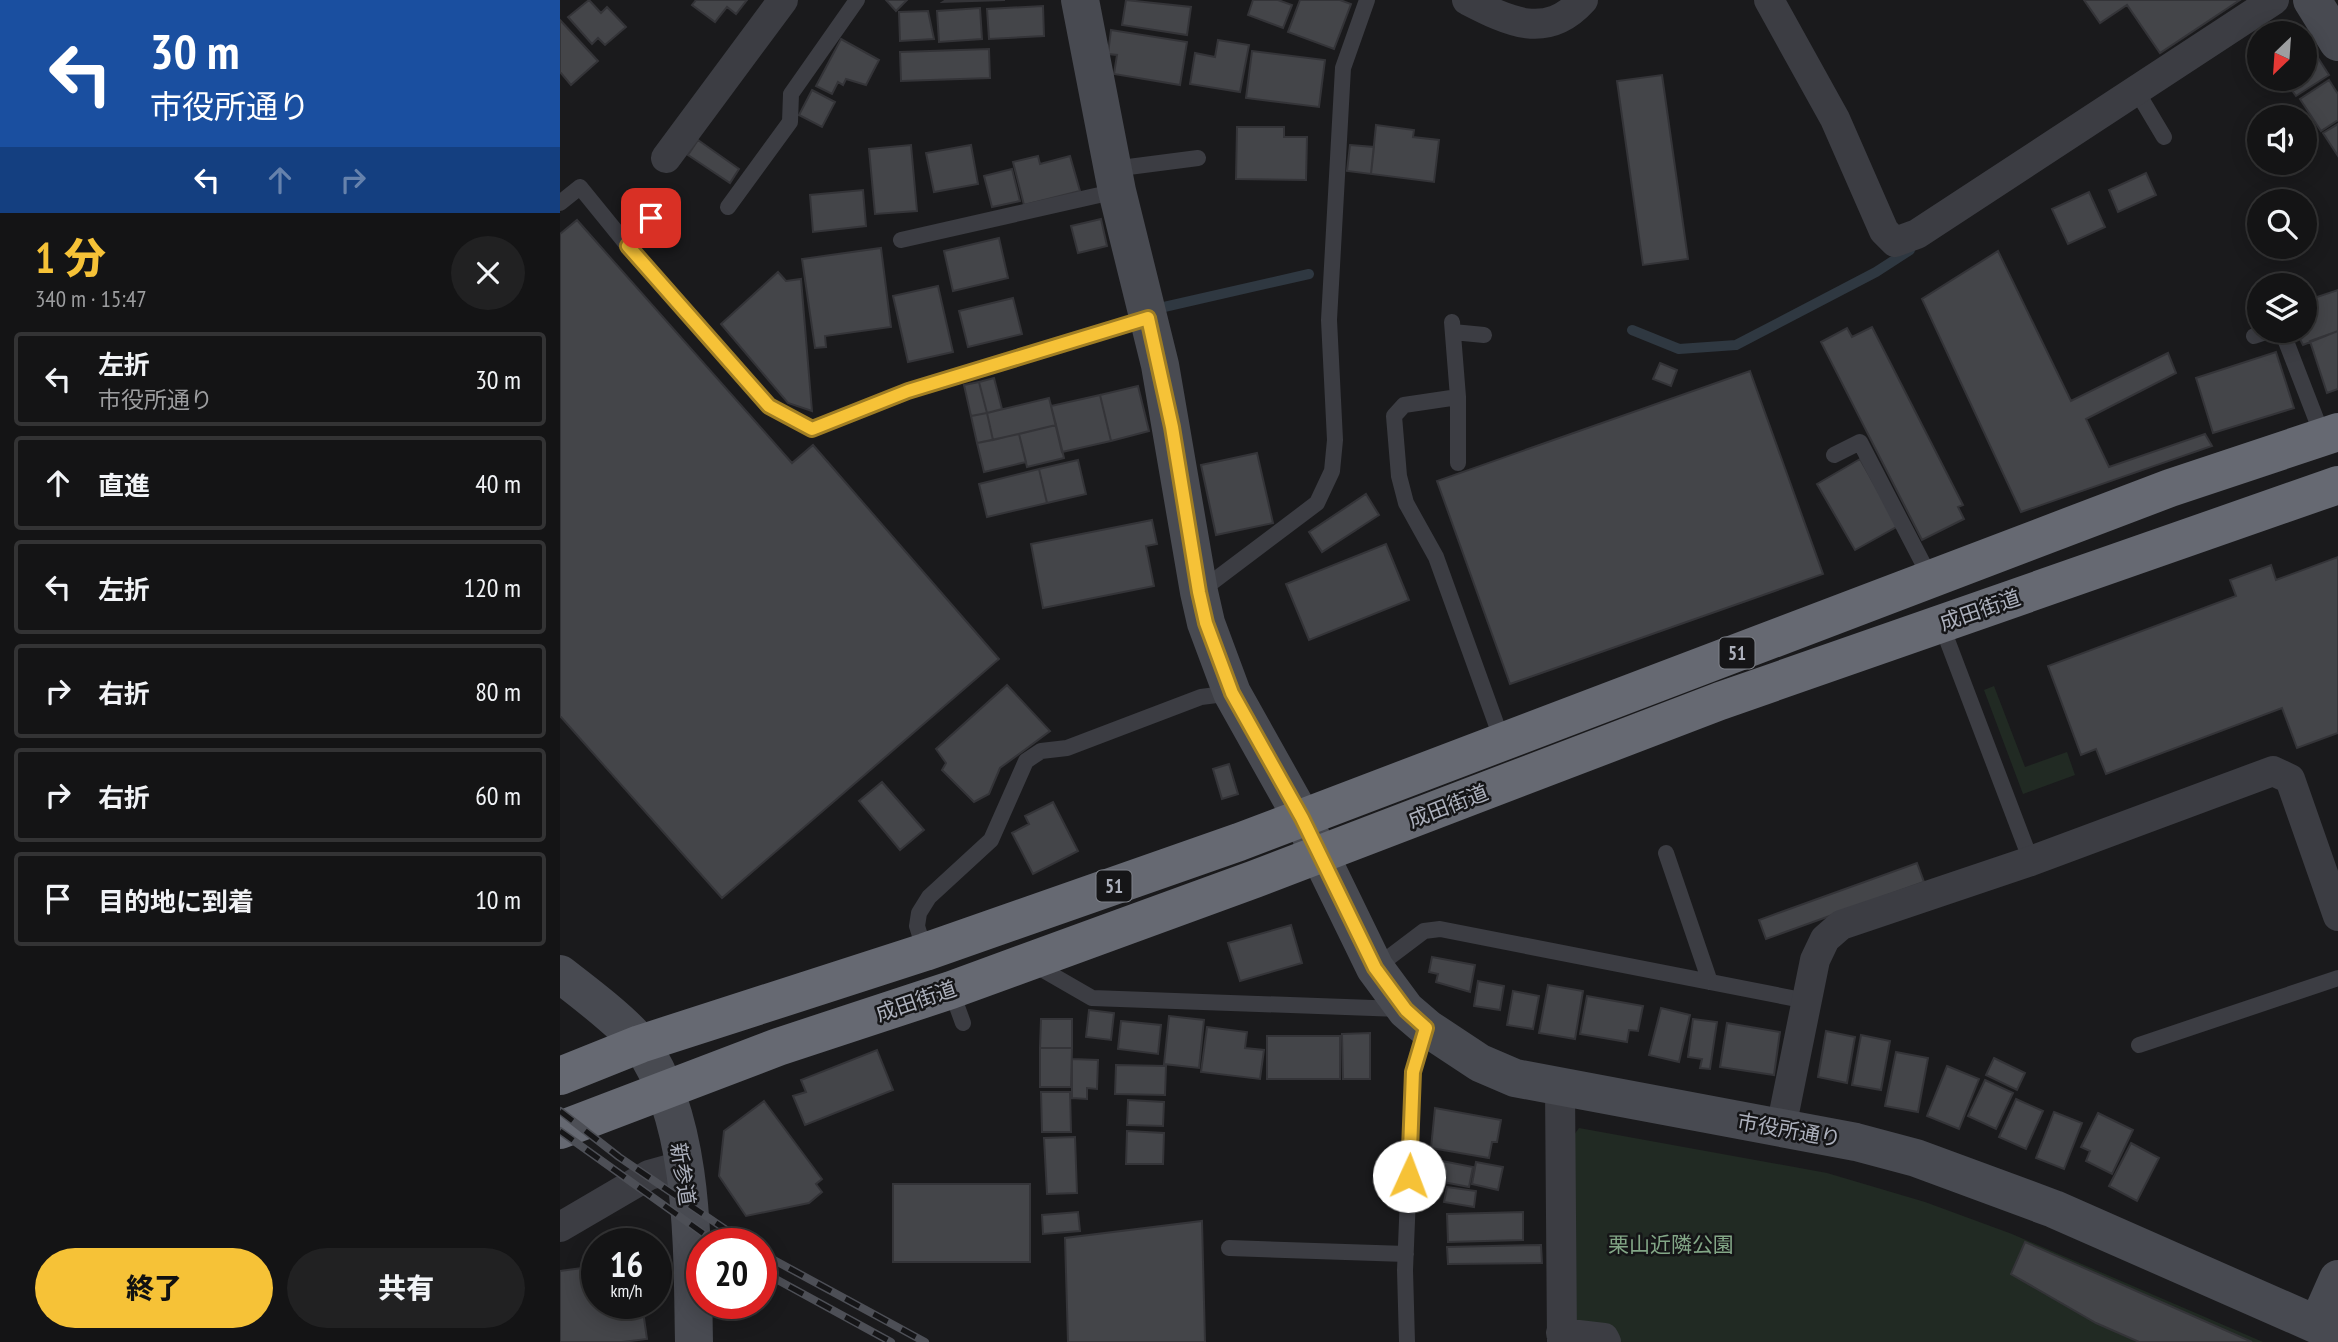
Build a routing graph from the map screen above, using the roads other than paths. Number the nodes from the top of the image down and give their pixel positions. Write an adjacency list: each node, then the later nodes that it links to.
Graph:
1 (783, 0): 13 (street)
2 (858, 0): 18 (lane)
3 (1080, 0): 15 (street, 市役所通り)
4 (1367, 0): 30 (lane)
5 (1467, 0): 6 (street)
6 (1583, 0)
7 (1769, 0): 11 (street)
8 (2274, 0): 11 (street)
9 (2312, 0): 10 (street)
10 (2338, 42)
11 (2136, 90): 12 (lane)
12 (2164, 137)
13 (666, 158)
14 (1198, 158): 15 (lane)
15 (1115, 180): 19 (lane); 21 (street, 市役所通り)
16 (560, 203): 20 (lane)
17 (662, 204): 20 (lane)
18 (727, 207)
19 (901, 240)
20 (628, 246): 21 (lane)
21 (1148, 318): 30 (street, 市役所通り)
22 (1484, 335): 24 (lane)
23 (2287, 343): 25 (lane)
24 (1458, 397): 27 (lane); 33 (lane)
25 (2331, 435): 29 (highway, 成田街道 / 51)
26 (1834, 456): 29 (lane)
27 (1458, 463)
28 (2338, 485): 31 (highway, 成田街道 / 51)
29 (1931, 579): 33 (highway, 成田街道 / 51)
30 (1199, 592): 32 (street, 市役所通り)
31 (1941, 624): 36 (highway, 成田街道 / 51); 37 (lane)
32 (1232, 693): 34 (street, 市役所通り); 39 (lane)
33 (1503, 743): 34 (highway, 成田街道 / 51)
34 (1302, 818): 36 (street, 市役所通り); 39 (highway, 成田街道 / 51)
35 (1666, 853): 44 (lane)
36 (1320, 854): 40 (highway, 成田街道 / 51); 41 (street, 市役所通り)
37 (2031, 861): 38 (street); 45 (street)
38 (2338, 916)
39 (926, 952): 47 (highway, 成田街道 / 51)
40 (1029, 961): 46 (lane); 51 (highway, 成田街道 / 51)
41 (1375, 968): 44 (lane); 46 (street, 市役所通り)
42 (560, 974): 47 (street)
43 (2338, 978): 48 (lane)
44 (1710, 982): 45 (lane)
45 (1807, 1001): 52 (street)
46 (1416, 1019): 50 (street, 市役所通り); 57 (lane)
47 (640, 1044): 49 (highway, 成田街道 / 51); 51 (street, 新参道)
48 (2139, 1045)
49 (560, 1076)
50 (1560, 1088): 52 (street, 市役所通り); 60 (street)
51 (665, 1091): 53 (highway, 成田街道 / 51); 54 (street, 新参道)
52 (1781, 1128): 59 (street, 市役所通り)
53 (560, 1130)
54 (685, 1165): 55 (street); 61 (street, 新参道)
55 (560, 1227)
56 (1229, 1248): 57 (lane)
57 (1406, 1254): 62 (lane)
58 (2338, 1279): 59 (street)
59 (2328, 1329)
60 (1561, 1338): 63 (street)
61 (694, 1342)
62 (1407, 1342)
63 (1606, 1342)

